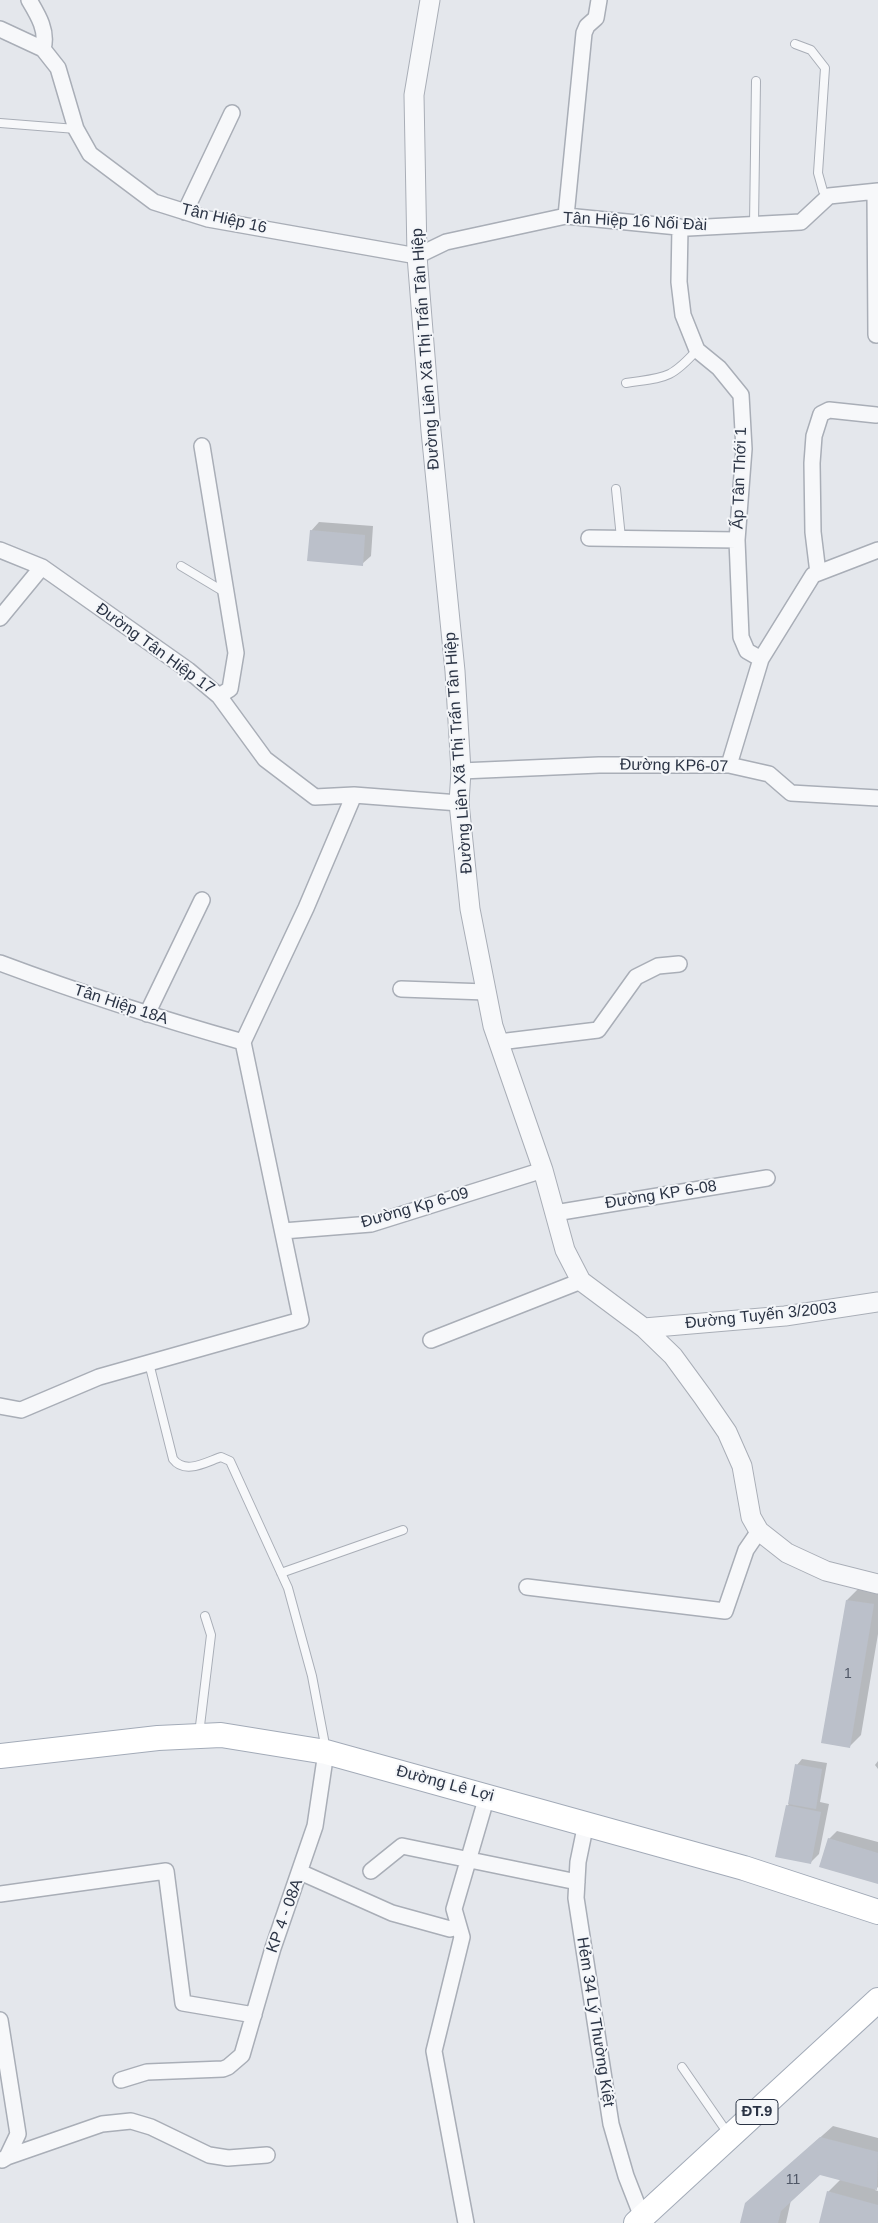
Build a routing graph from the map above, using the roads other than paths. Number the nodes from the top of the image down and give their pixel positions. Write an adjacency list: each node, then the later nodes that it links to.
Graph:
1 (28, 0): 6 (street)
2 (430, 0): 17 (street, Đường Liên Xã Thị Trấn Tân Hiệp)
3 (599, 0): 14 (street)
4 (0, 28): 6 (street, Tân Hiệp 16)
5 (795, 44): 12 (lane)
6 (43, 49): 10 (street, Tân Hiệp 16)
7 (756, 81): 15 (lane)
8 (232, 113): 13 (street)
9 (0, 123): 10 (lane)
10 (76, 129): 13 (street, Tân Hiệp 16)
11 (876, 192): 12 (street); 18 (street)
12 (829, 196): 15 (street, Tân Hiệp 16 Nối Đài)
13 (185, 212): 17 (street, Tân Hiệp 16)
14 (566, 216): 16 (street, Tân Hiệp 16 Nối Đài); 17 (street, Tân Hiệp 16 Nối Đài)
15 (754, 224): 16 (street, Tân Hiệp 16 Nối Đài)
16 (680, 227): 19 (street, Ấp Tân Thới 1)
17 (417, 256): 37 (street, Đường Liên Xã Thị Trấn Tân Hiệp)
18 (876, 334)
19 (697, 350): 20 (lane); 26 (street, Ấp Tân Thới 1)
20 (626, 383)
21 (876, 415): 31 (street)
22 (202, 446): 32 (street)
23 (616, 489): 25 (lane)
24 (589, 538): 25 (street, Ấp Tân Thới 1)
25 (621, 538): 26 (street, Ấp Tân Thới 1)
26 (737, 540): 34 (street, Ấp Tân Thới 1)
27 (0, 550): 29 (street, Đường Tân Hiệp 17)
28 (878, 550): 31 (street)
29 (42, 566): 33 (street); 35 (street, Đường Tân Hiệp 17)
30 (181, 566): 32 (lane)
31 (818, 573): 34 (street)
32 (226, 593): 35 (street)
33 (0, 618)
34 (761, 659): 36 (street)
35 (219, 696): 38 (street, Đường Tân Hiệp 17)
36 (729, 765): 37 (street, Đường KP6-07); 39 (street, Đường KP6-07)
37 (461, 771): 40 (street, Đường Liên Xã Thị Trấn Tân Hiệp)
38 (354, 795): 40 (street, Đường Tân Hiệp 17); 47 (street)
39 (878, 798)
40 (459, 803): 45 (street, Đường Liên Xã Thị Trấn Tân Hiệp)
41 (202, 900): 46 (street)
42 (0, 963): 46 (street, Tân Hiệp 18A)
43 (679, 964): 48 (street)
44 (401, 989): 45 (street)
45 (486, 992): 48 (street, Đường Liên Xã Thị Trấn Tân Hiệp)
46 (147, 1014): 47 (street, Tân Hiệp 18A)
47 (243, 1042): 52 (street)
48 (499, 1042): 49 (street, Đường Liên Xã Thị Trấn Tân Hiệp)
49 (543, 1170): 51 (street, Đường Liên Xã Thị Trấn Tân Hiệp); 52 (street, Đường Kp 6-09)
50 (767, 1178): 51 (street, Đường KP 6-08)
51 (555, 1213): 53 (street, Đường Liên Xã Thị Trấn Tân Hiệp)
52 (283, 1231): 57 (street)
53 (581, 1281): 55 (street, Đường Liên Xã Thị Trấn Tân Hiệp); 56 (street)
54 (878, 1302): 55 (street, Đường Tuyến 3/2003)
55 (644, 1328): 60 (street, Đường Liên Xã Thị Trấn Tân Hiệp)
56 (431, 1340)
57 (149, 1363): 58 (street); 61 (lane)
58 (0, 1406)
59 (403, 1530): 61 (lane)
60 (759, 1531): 62 (street); 63 (street)
61 (282, 1573): 66 (lane)
62 (878, 1584)
63 (527, 1587)
64 (206, 1616): 65 (lane)
65 (199, 1736): 66 (main road, Đường Lê Lợi); 67 (main road, Đường Lê Lợi)
66 (326, 1752): 68 (main road, Đường Lê Lợi); 72 (street, KP 4 - 08A)
67 (0, 1756)
68 (487, 1796): 69 (main road, Đường Lê Lợi); 70 (street)
69 (586, 1823): 73 (street, Hẻm 34 Lý Thường Kiệt); 75 (main road, Đường Lê Lợi)
70 (468, 1860): 71 (street); 73 (street); 76 (street)
71 (371, 1870)
72 (300, 1872): 76 (street); 78 (street, KP 4 - 08A)
73 (577, 1882): 85 (street, Hẻm 34 Lý Thường Kiệt)
74 (0, 1894): 78 (street)
75 (878, 1912)
76 (458, 1924): 86 (street)
77 (878, 2000): 82 (main road, ĐT.9)
78 (254, 2015): 81 (street, KP 4 - 08A)
79 (0, 2020): 84 (street)
80 (682, 2067): 82 (lane)
81 (121, 2080)
82 (730, 2137): 85 (main road, ĐT.9)
83 (267, 2155): 84 (street)
84 (4, 2159)
85 (639, 2220)
86 (466, 2223)

